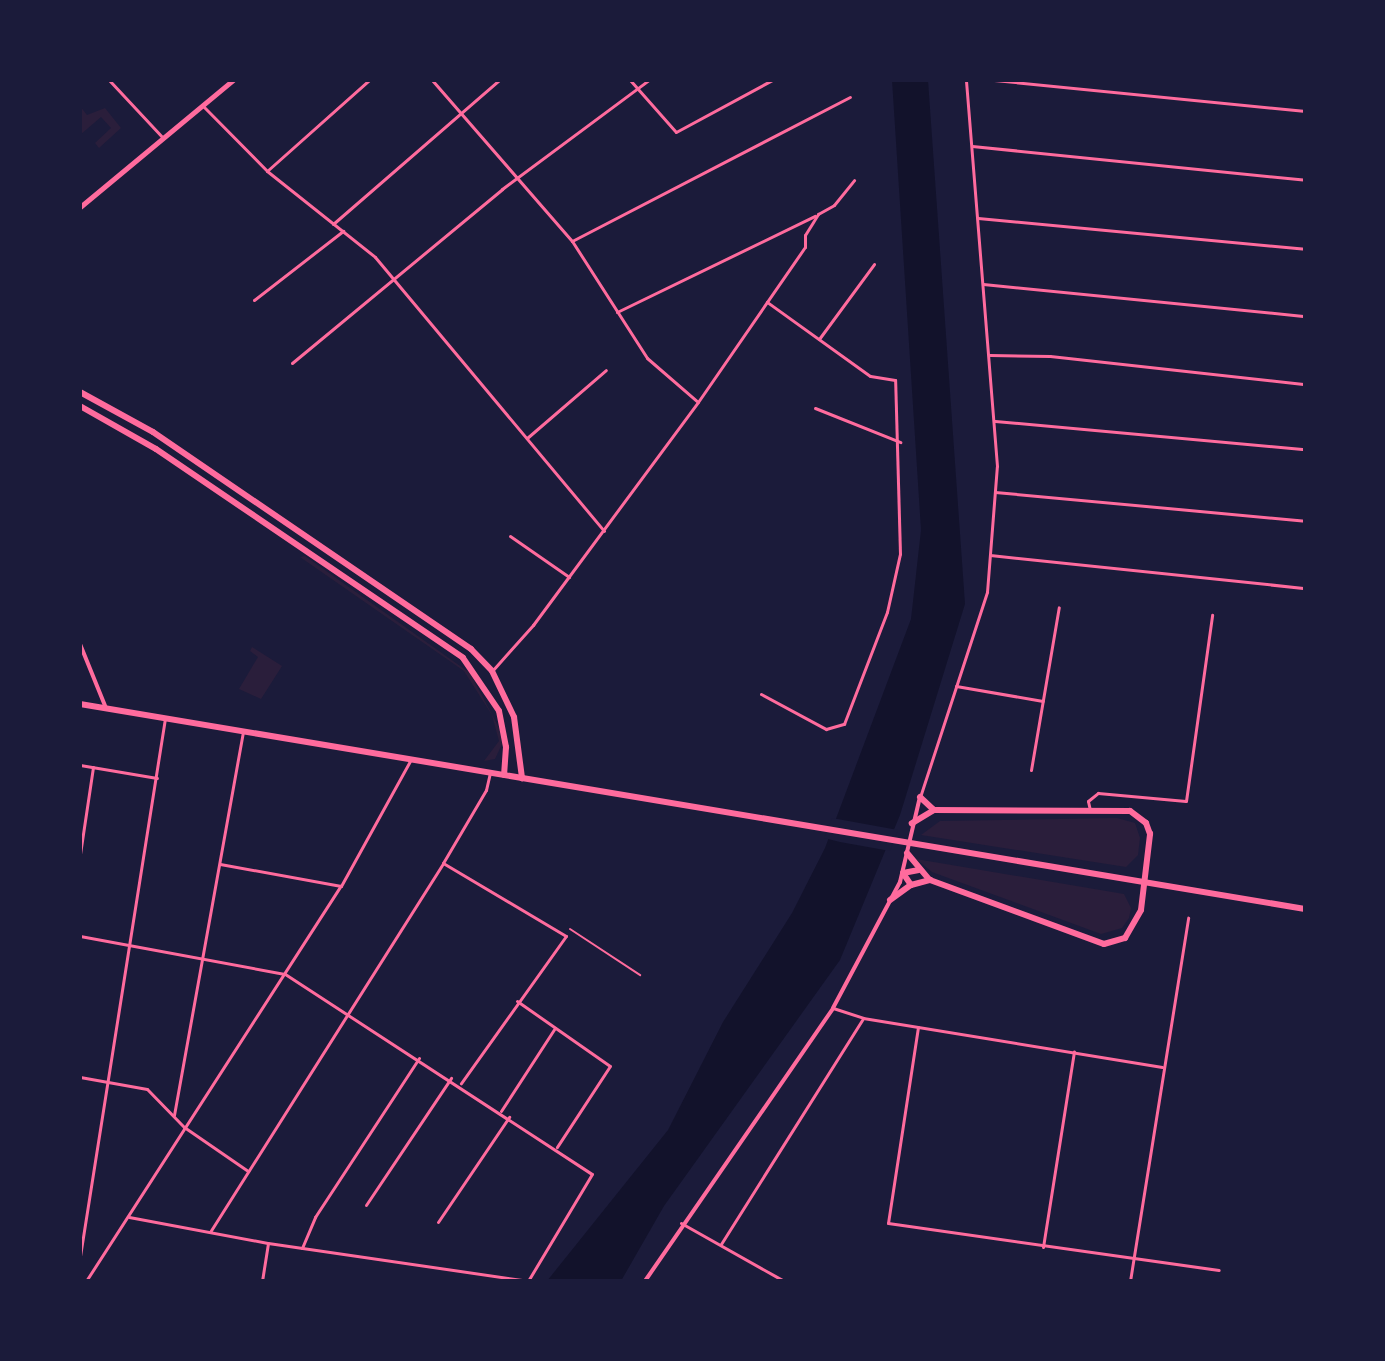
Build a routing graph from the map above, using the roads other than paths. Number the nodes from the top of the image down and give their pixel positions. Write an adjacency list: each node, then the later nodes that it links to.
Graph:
1 (109, 80): 17 (street)
2 (233, 80): 11 (main road)
3 (369, 80): 19 (street)
4 (432, 80): 16 (street)
5 (499, 80): 16 (street)
6 (630, 80): 12 (street)
7 (649, 80): 12 (street)
8 (772, 80): 12 (street)
9 (966, 80): 18 (street)
10 (994, 80): 15 (street)
11 (224, 83): 14 (main road)
12 (635, 86): 20 (street)
13 (850, 97): 28 (street)
14 (203, 106): 17 (main road); 19 (street)
15 (1305, 111)
16 (461, 113): 20 (street); 26 (street)
17 (163, 138): 23 (main road)
18 (972, 146): 22 (street); 25 (street)
19 (267, 171): 26 (street)
20 (518, 177): 28 (street); 31 (street)
21 (854, 180): 24 (street)
22 (1305, 180)
23 (80, 207)
24 (818, 214): 34 (street); 35 (street)
25 (978, 218): 29 (street); 32 (street)
26 (333, 224): 27 (street)
27 (343, 231): 31 (street); 33 (street)
28 (572, 241): 35 (street)
29 (1305, 249)
30 (874, 264): 37 (street)
31 (395, 280): 39 (street); 47 (street)
32 (983, 284): 36 (street); 38 (street)
33 (254, 300)
34 (767, 302): 37 (street); 43 (street)
35 (617, 312): 43 (street)
36 (1305, 316)
37 (819, 339): 49 (street)
38 (989, 355): 41 (street); 46 (street)
39 (292, 363)
40 (606, 370): 47 (street)
41 (1305, 384)
42 (80, 392): 48 (main road)
43 (698, 402): 54 (street)
44 (80, 406): 50 (main road)
45 (815, 408): 49 (street)
46 (995, 421): 51 (street); 52 (street)
47 (527, 438): 54 (street)
48 (163, 439): 50 (main road); 56 (main road)
49 (900, 442): 66 (street)
50 (156, 449): 57 (main road)
51 (1305, 449)
52 (995, 492): 53 (street); 58 (street)
53 (1305, 521)
54 (604, 531): 59 (street)
55 (510, 536): 59 (street)
56 (305, 537): 57 (main road); 64 (main road)
57 (299, 546): 74 (main road)
58 (990, 555): 60 (street); 65 (street)
59 (569, 577): 64 (street)
60 (1305, 588)
61 (1059, 607): 67 (street)
62 (1212, 615): 84 (street)
63 (80, 644): 69 (street)
64 (492, 671): 73 (main road)
65 (956, 686): 67 (street); 82 (street)
66 (761, 694)
67 (1043, 701): 77 (street)
68 (80, 704): 69 (main road)
69 (106, 708): 70 (main road)
70 (165, 718): 71 (main road); 80 (street)
71 (243, 731): 72 (main road); 89 (street)
72 (411, 759): 78 (main road); 95 (street)
73 (520, 759): 74 (main road); 81 (main road)
74 (506, 760): 79 (main road)
75 (80, 765): 76 (street)
76 (93, 767): 80 (street); 87 (street)
77 (1031, 770)
78 (490, 772): 79 (main road); 88 (street)
79 (504, 775): 81 (main road)
80 (157, 778): 101 (street)
81 (522, 778): 93 (main road)
82 (920, 797): 83 (main road); 85 (street)
83 (934, 810): 84 (main road); 85 (main road)
84 (1090, 810): 93 (main road)
85 (912, 823): 86 (street)
86 (907, 853): 90 (main road); 91 (street)
87 (80, 854)
88 (443, 863): 105 (street); 107 (street)
89 (220, 864): 95 (street); 102 (street)
90 (919, 870): 91 (main road); 92 (main road)
91 (903, 873): 94 (main road); 96 (street)
92 (930, 880): 93 (main road); 94 (main road)
93 (1142, 881): 97 (main road)
94 (911, 885): 96 (main road)
95 (341, 886): 103 (street)
96 (890, 900): 106 (street)
97 (1305, 909)
98 (1188, 918): 113 (street)
99 (570, 929): 104 (lane)
100 (80, 936): 101 (street)
101 (131, 942): 102 (street); 116 (street)
102 (199, 955): 103 (street); 119 (street)
103 (285, 974): 107 (street); 121 (street)
104 (640, 975)
105 (517, 1001): 110 (street); 117 (street)
106 (833, 1008): 108 (street); 127 (street)
107 (347, 1012): 112 (street); 123 (street)
108 (863, 1018): 109 (street); 130 (street)
109 (918, 1027): 111 (street); 131 (street)
110 (555, 1028): 118 (street); 122 (street)
111 (1074, 1051): 113 (street); 131 (street)
112 (419, 1058): 115 (street); 132 (street)
113 (1162, 1067): 134 (street)
114 (80, 1077): 116 (street)
115 (451, 1078): 117 (street); 124 (street)
116 (109, 1081): 119 (street); 133 (street)
117 (460, 1084): 118 (street)
118 (501, 1111): 120 (street)
119 (174, 1115): 121 (street)
120 (509, 1117): 122 (street); 126 (street)
121 (184, 1127): 123 (street); 125 (street)
122 (557, 1147): 138 (street)
123 (248, 1171): 128 (street)
124 (366, 1205)
125 (129, 1217): 128 (street); 136 (street)
126 (438, 1222)
127 (681, 1223): 130 (street); 139 (street)
128 (210, 1232): 129 (street)
129 (268, 1243): 132 (street); 137 (street)
130 (721, 1244): 140 (street)
131 (1043, 1247): 134 (street)
132 (301, 1248): 138 (street)
133 (80, 1256)
134 (1132, 1260): 135 (street); 141 (street)
135 (1219, 1270)
136 (86, 1281)
137 (262, 1281)
138 (528, 1281)
139 (645, 1281)
140 (784, 1281)
141 (1130, 1281)

